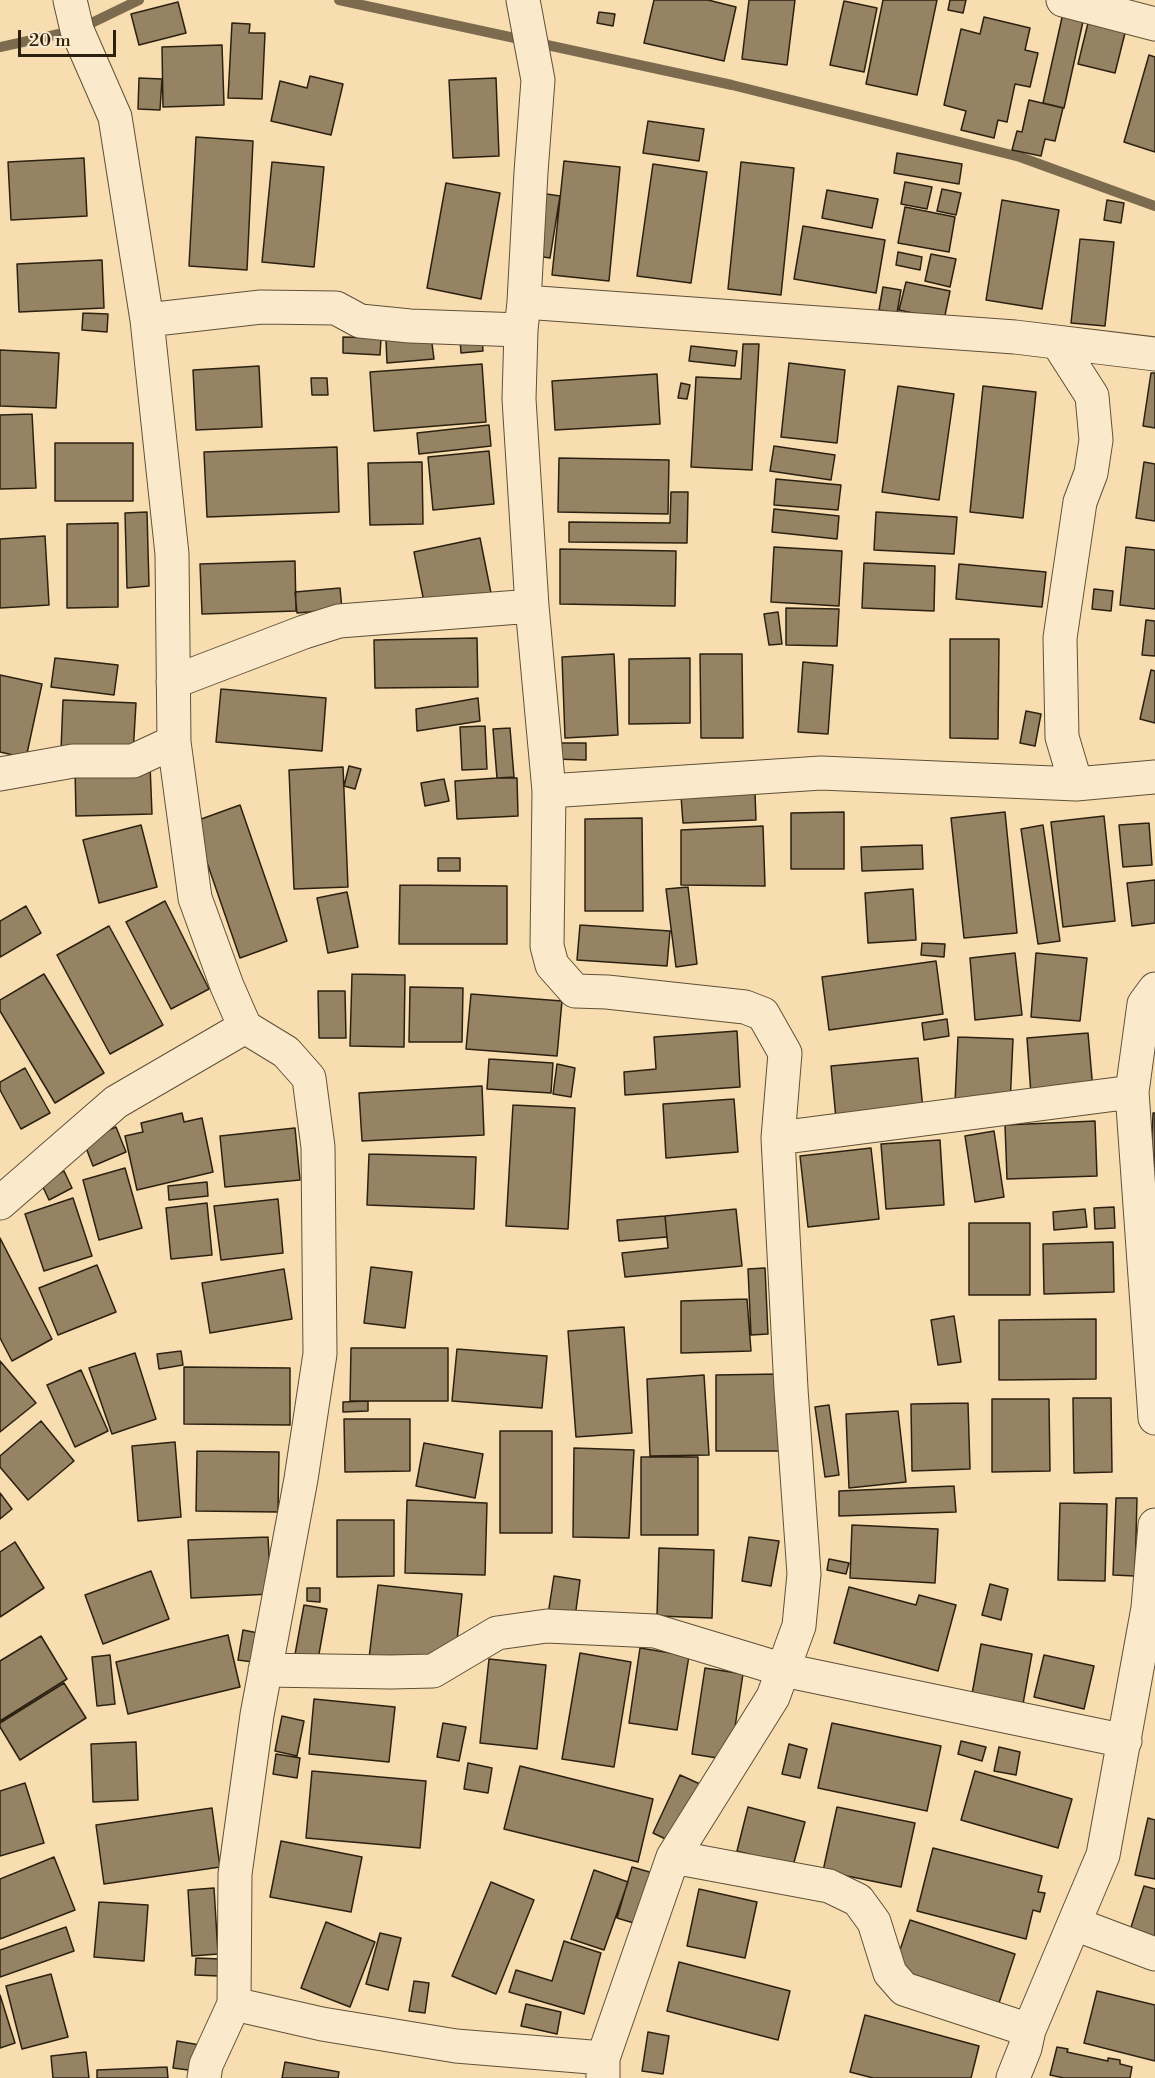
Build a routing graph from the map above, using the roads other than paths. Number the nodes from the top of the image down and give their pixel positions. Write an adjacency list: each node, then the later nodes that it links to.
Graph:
1 (70, 0): 6 (street)
2 (523, 0): 5 (street)
3 (1063, 0): 4 (street)
4 (1155, 24)
5 (522, 316): 6 (street); 7 (street); 9 (street)
6 (147, 320): 10 (street)
7 (1058, 343): 8 (street); 14 (street)
8 (1155, 354)
9 (532, 606): 10 (street); 15 (street)
10 (173, 682): 11 (street)
11 (174, 742): 12 (street); 17 (street)
12 (0, 774)
13 (1155, 777): 14 (street)
14 (1076, 784): 15 (street)
15 (549, 790): 19 (street)
16 (1155, 989): 18 (street)
17 (245, 1027): 20 (street); 23 (street)
18 (1132, 1092): 19 (street); 21 (street)
19 (778, 1138): 24 (street)
20 (0, 1203)
21 (1155, 1418)
22 (1155, 1525): 25 (street)
23 (265, 1670): 24 (street); 29 (street)
24 (784, 1670): 25 (street); 26 (street)
25 (1125, 1741): 27 (street)
26 (674, 1857): 30 (street); 31 (street)
27 (1075, 1924): 28 (street); 30 (street)
28 (1155, 1954)
29 (234, 2004): 31 (street); 32 (street)
30 (1029, 2030): 33 (street)
31 (603, 2068)
32 (204, 2078)
33 (1013, 2078)

